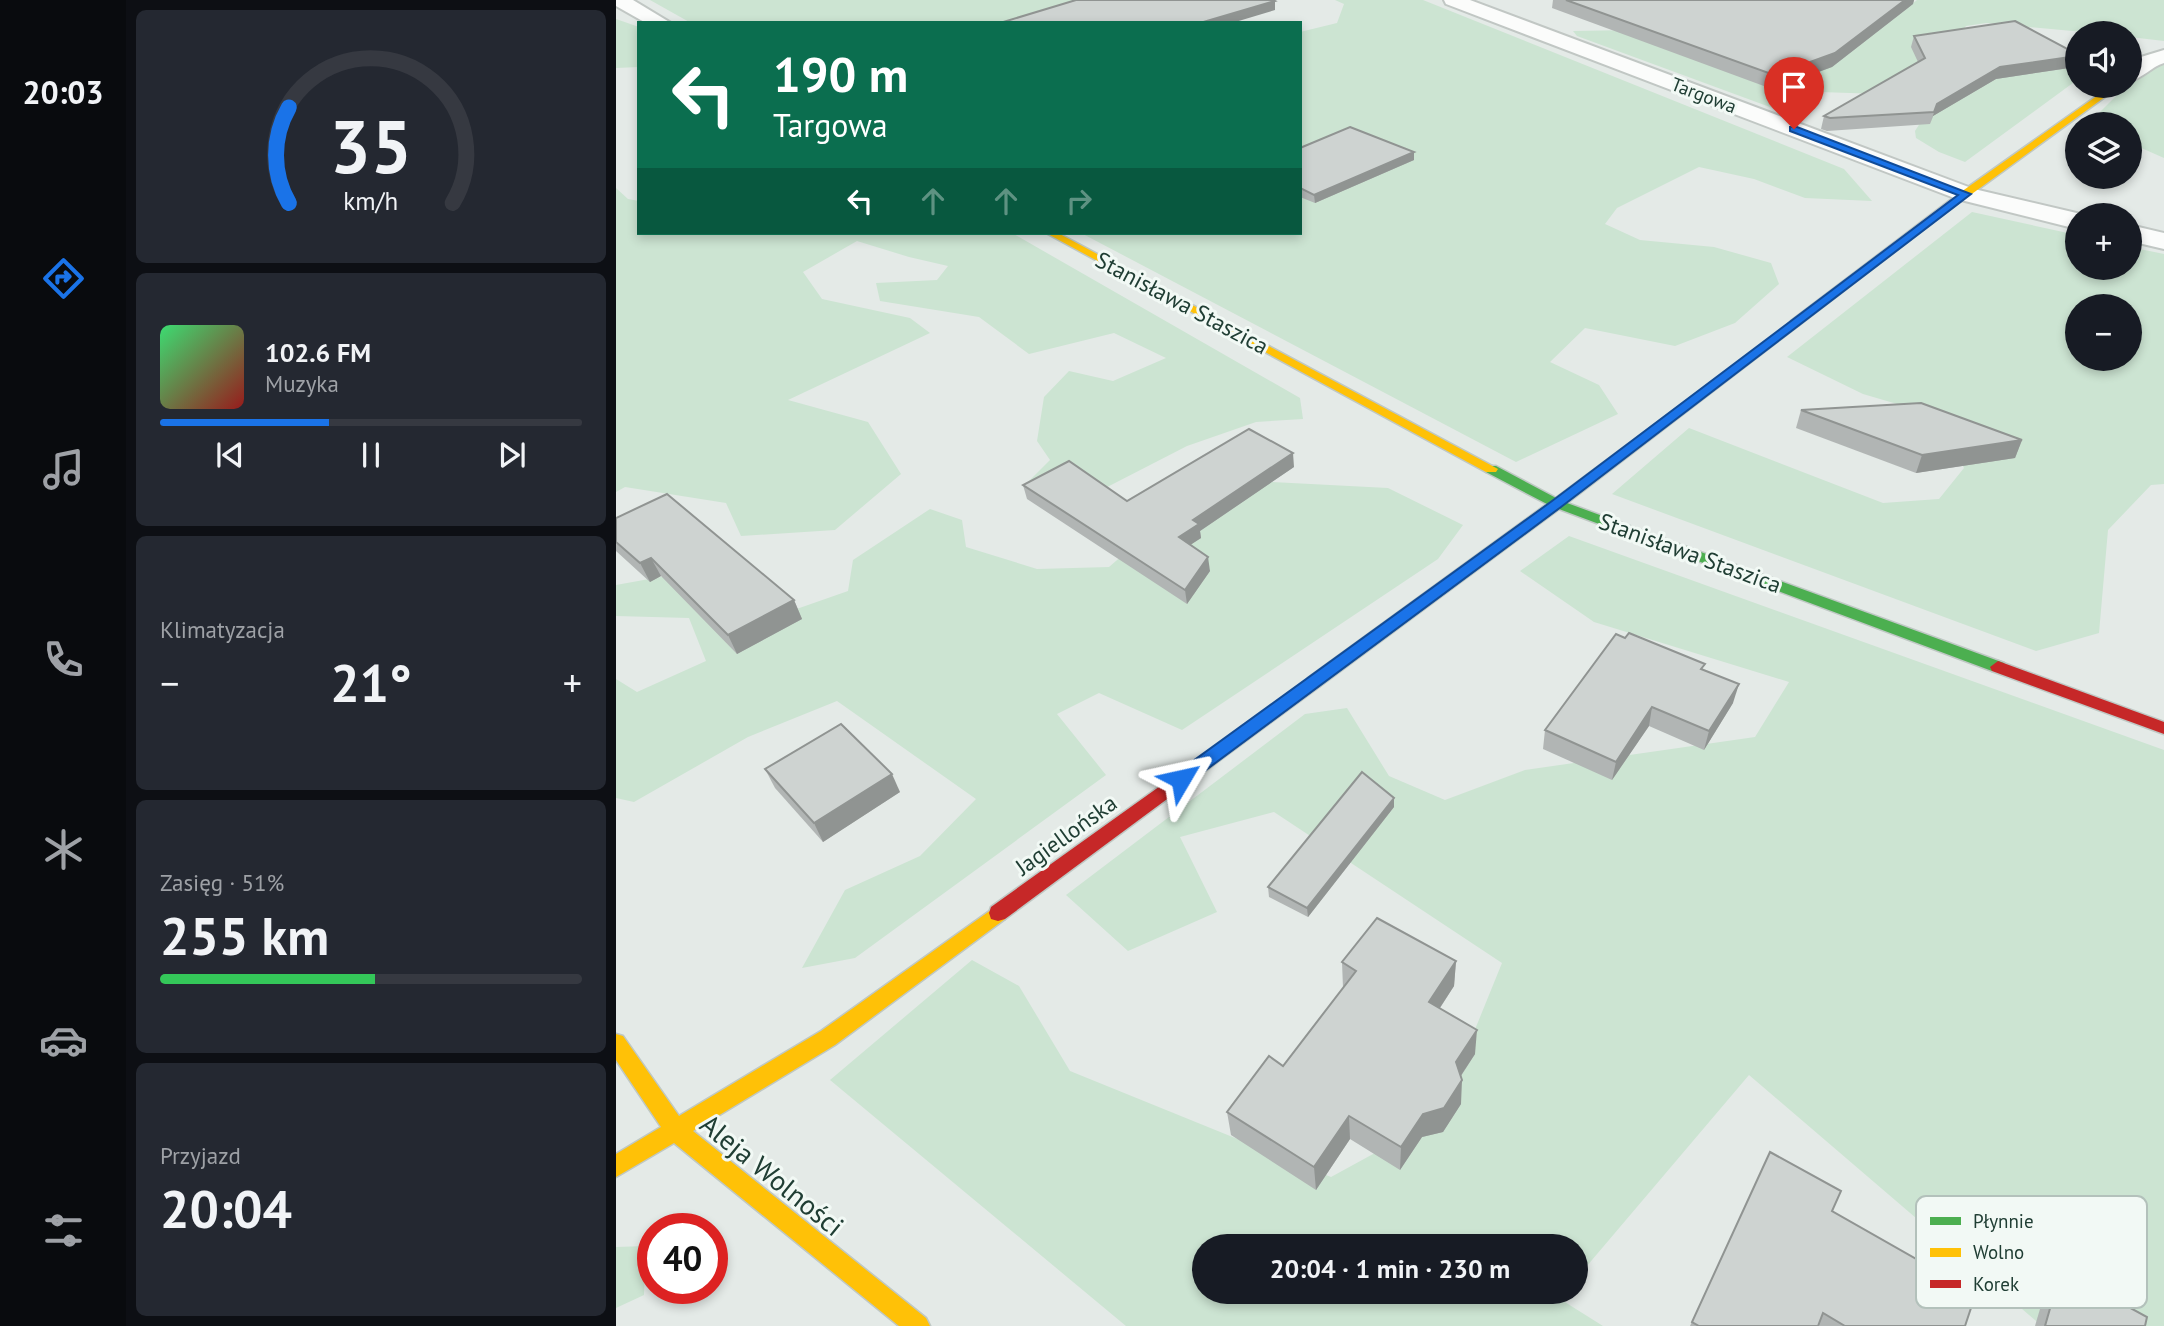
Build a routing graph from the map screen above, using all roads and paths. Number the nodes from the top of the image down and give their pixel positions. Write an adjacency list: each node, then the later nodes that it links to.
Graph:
1 (619, 0): 3 (street)
2 (1452, 0): 7 (street, Targowa)
3 (657, 21)
4 (2164, 56): 5 (street)
5 (2142, 66)
6 (2099, 98): 7 (street, Jagiellońska)
7 (1966, 194): 8 (street, Targowa); 12 (street, Jagiellońska)
8 (2065, 217)
9 (1055, 235): 12 (street, Stanisława Staszica)
10 (2142, 236): 11 (street)
11 (2164, 241)
12 (1556, 504): 13 (street, Stanisława Staszica); 15 (street, Jagiellońska)
13 (2164, 727)
14 (616, 1043): 15 (street, Aleja Wolności)
15 (676, 1131): 16 (street, Jagiellońska); 17 (street, Aleja Wolności)
16 (616, 1166)
17 (918, 1326)

